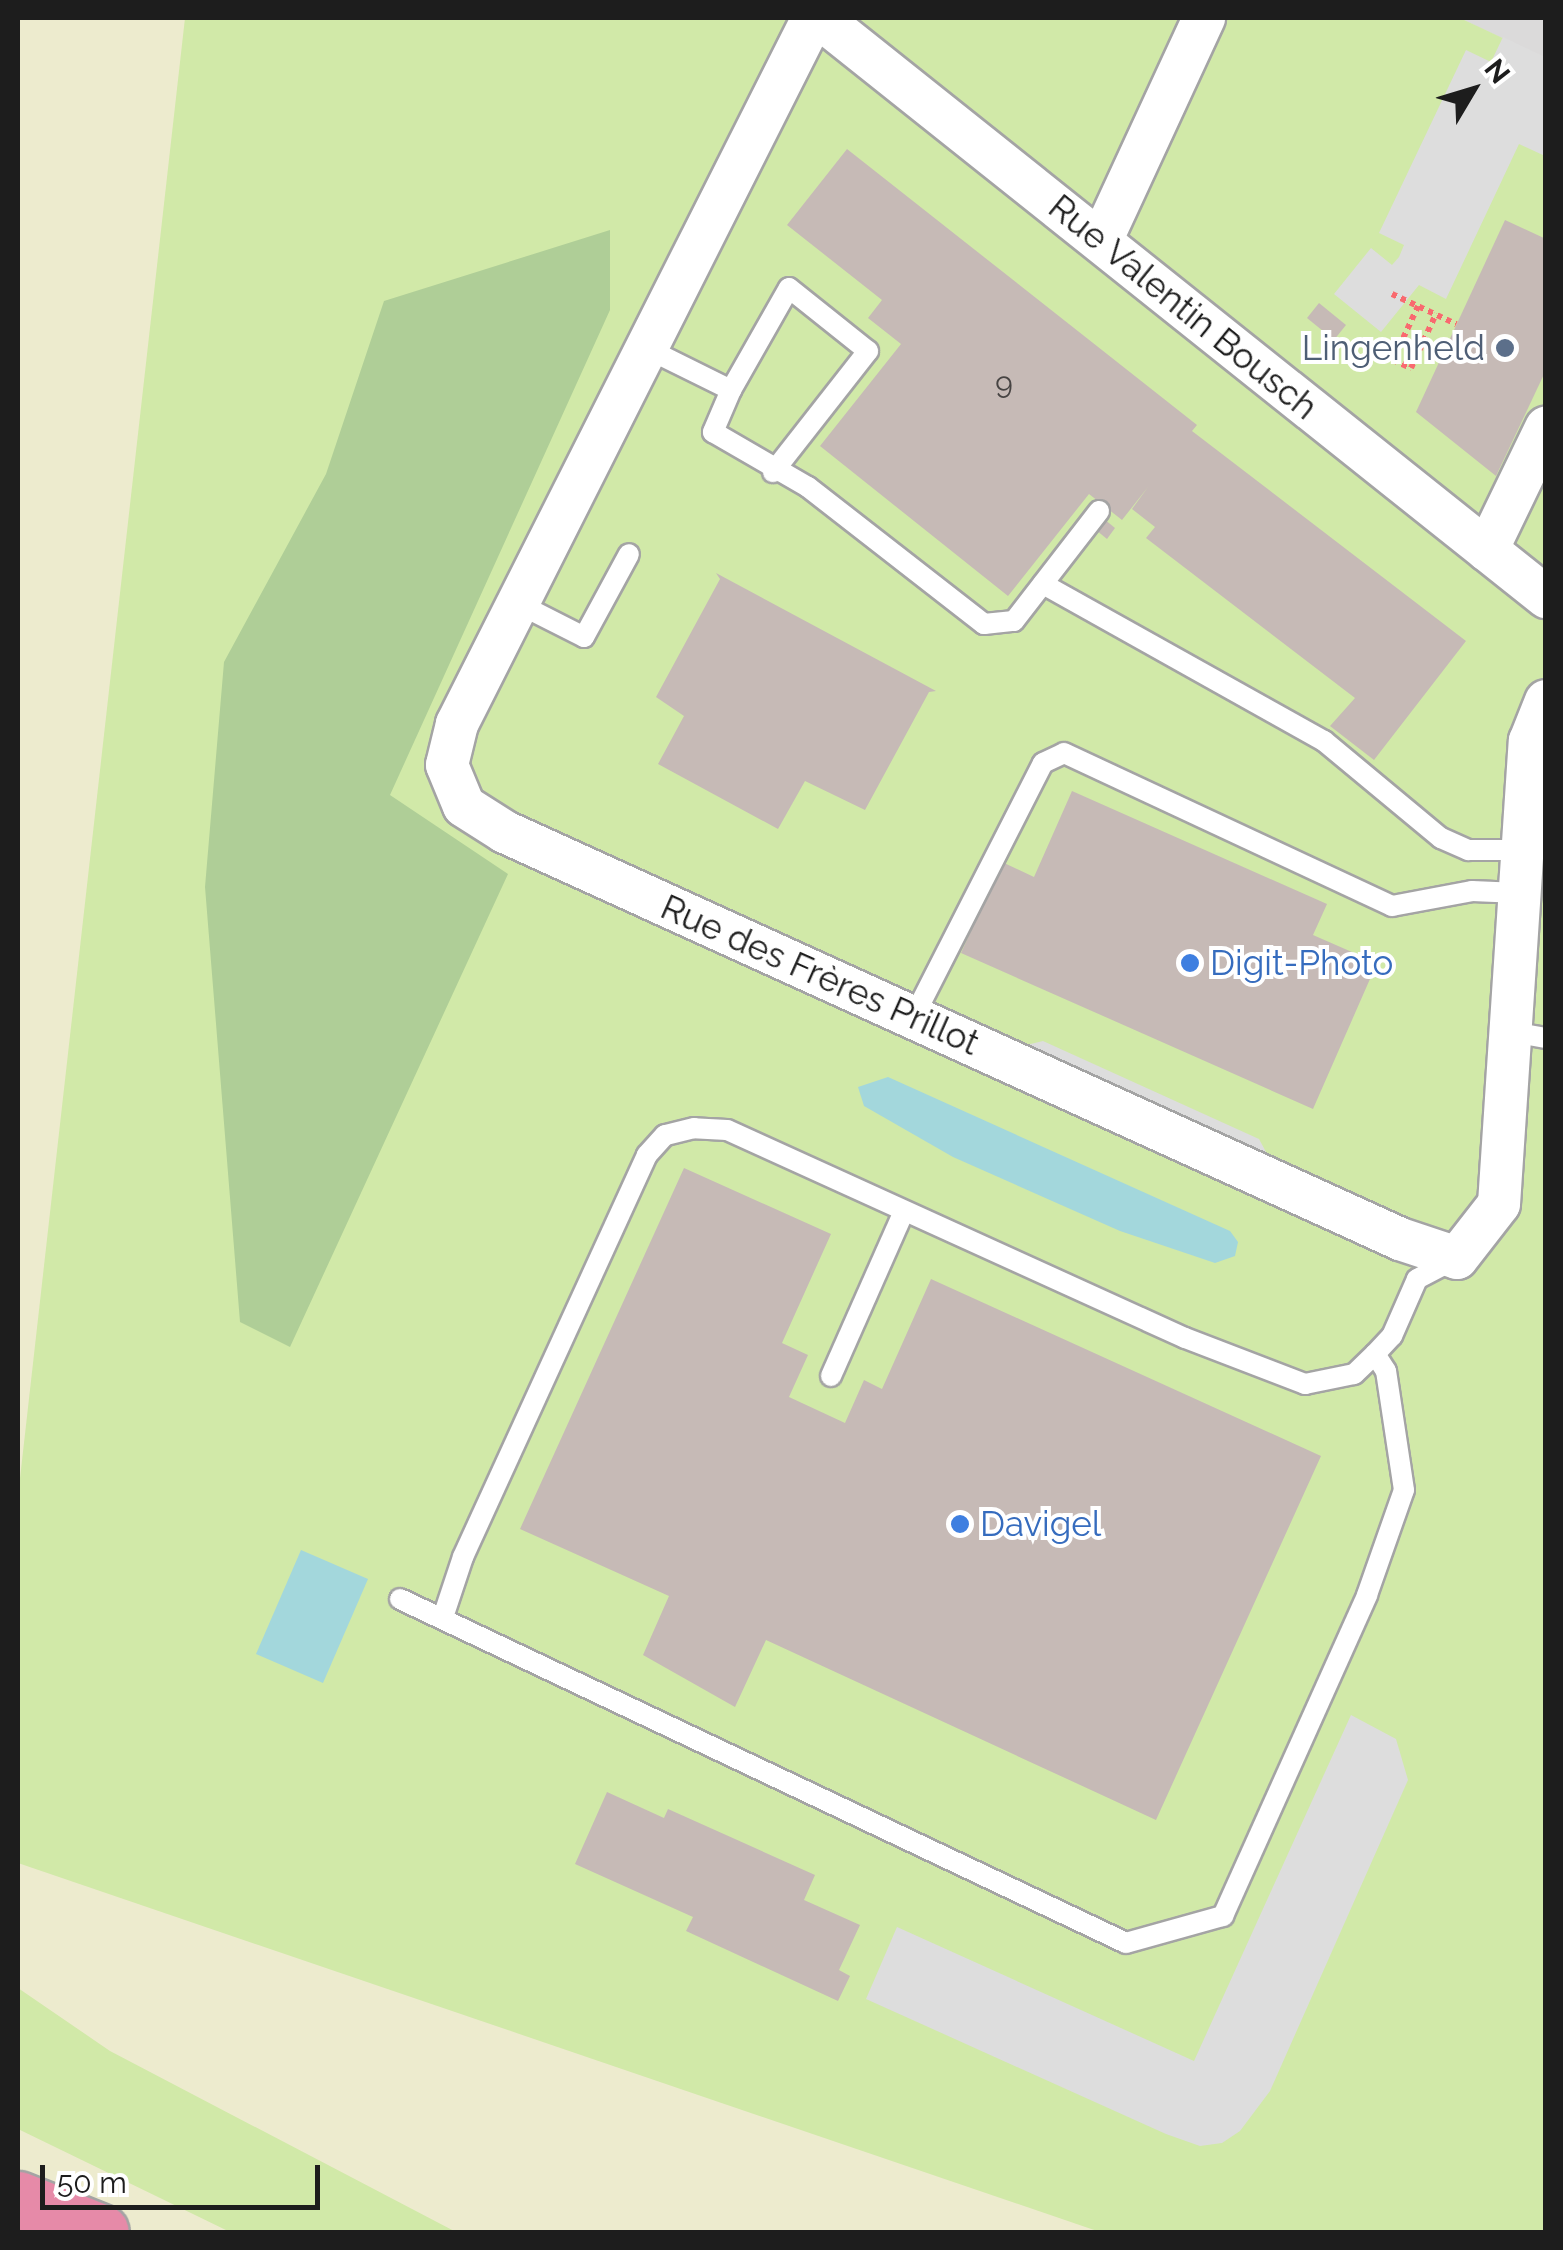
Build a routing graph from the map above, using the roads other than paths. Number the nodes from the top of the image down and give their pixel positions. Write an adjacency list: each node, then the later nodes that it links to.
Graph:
1 (816, 18): 3 (street, Rue Valentin Bousch); 4 (street, Rue des Frères Prillot)
2 (1204, 18): 3 (street)
3 (1101, 241): 9 (street, Rue Valentin Bousch)
4 (646, 348): 5 (lane); 13 (street, Rue des Frères Prillot)
5 (731, 390): 7 (lane); 7 (lane)
6 (1546, 428): 9 (street)
7 (772, 472): 11 (lane)
8 (1099, 511): 11 (lane)
9 (1487, 550): 12 (street, Rue Valentin Bousch)
10 (629, 554): 13 (lane)
11 (1043, 584): 15 (lane)
12 (1546, 597)
13 (518, 603): 17 (street, Rue des Frères Prillot)
14 (1546, 701): 15 (street)
15 (1521, 850): 16 (street)
16 (1519, 893): 17 (lane); 18 (street)
17 (913, 1018): 20 (street, Rue des Frères Prillot)
18 (1529, 1035): 20 (street)
19 (904, 1211): 21 (lane); 22 (lane); 24 (lane)
20 (1457, 1258): 21 (lane)
21 (1375, 1354): 24 (lane)
22 (831, 1376)
23 (400, 1599): 24 (lane)
24 (443, 1617)
25 (18, 2199): 28 (highway)
26 (18, 2215): 27 (highway)
27 (52, 2232)
28 (100, 2232)

